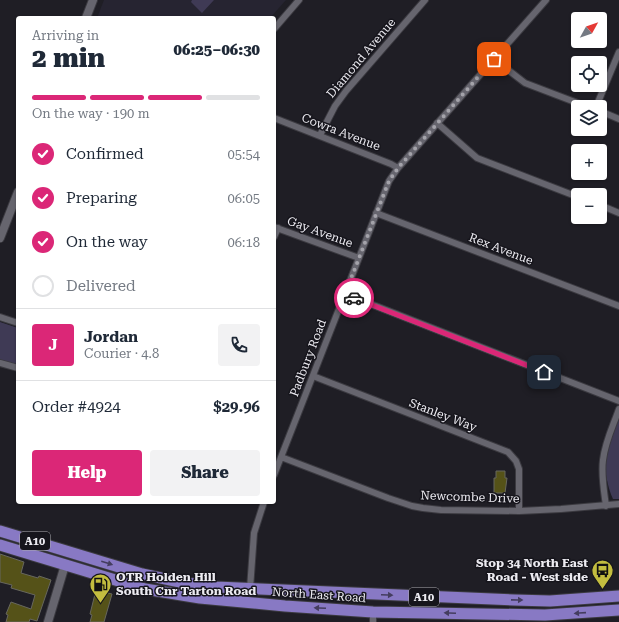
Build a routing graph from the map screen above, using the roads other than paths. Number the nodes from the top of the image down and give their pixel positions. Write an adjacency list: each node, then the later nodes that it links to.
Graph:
1 (93, 0): 5 (street)
2 (299, 0): 6 (street)
3 (425, 0): 15 (street, Diamond Avenue)
4 (546, 0): 8 (street, Padbury Road)
5 (87, 16)
6 (276, 27)
7 (619, 52): 9 (street)
8 (494, 59): 10 (street); 14 (street, Padbury Road)
9 (599, 100)
10 (571, 101)
11 (607, 114): 13 (street)
12 (276, 119): 15 (street, Cowra Avenue)
13 (619, 119)
14 (437, 123): 16 (street, Padbury Road); 17 (street)
15 (320, 135): 16 (street, Cowra Avenue)
16 (398, 168): 20 (street, Padbury Road)
17 (571, 194)
18 (16, 197): 23 (street)
19 (607, 208): 21 (street)
20 (376, 213): 24 (street, Padbury Road); 26 (street, Rex Avenue)
21 (619, 213)
22 (276, 228): 24 (street, Gay Avenue)
23 (0, 238)
24 (359, 258): 25 (street, Padbury Road)
25 (345, 294): 31 (street, Padbury Road); 32 (street)
26 (619, 306)
27 (0, 317): 28 (street)
28 (16, 322)
29 (0, 363): 30 (street)
30 (16, 367)
31 (313, 376): 34 (street, Padbury Road); 39 (street, Stanley Way)
32 (619, 401)
33 (619, 409): 38 (street)
34 (281, 457): 35 (street, Padbury Road); 39 (street, Newcombe Drive)
35 (276, 471)
36 (263, 504): 44 (street)
37 (619, 504): 38 (street, Newcombe Drive)
38 (606, 506): 39 (street, Newcombe Drive)
39 (519, 511)
40 (0, 530): 42 (highway, North East Road / A10)
41 (0, 544): 43 (highway, North East Road / A10)
42 (69, 552): 43 (highway); 44 (highway, North East Road / A10, one-way to 44)
43 (65, 565): 47 (highway, North East Road / A10); 52 (street)
44 (250, 589): 46 (highway, North East Road / A10, one-way to 46); 47 (highway); 49 (highway)
45 (619, 596): 46 (highway, North East Road / A10)
46 (597, 598): 48 (highway)
47 (235, 602): 49 (highway, North East Road / A10)
48 (619, 605)
49 (285, 606): 51 (highway, North East Road / A10, one-way to 49)
50 (619, 610): 51 (highway, North East Road / A10, one-way to 51)
51 (373, 617)
52 (48, 622)

